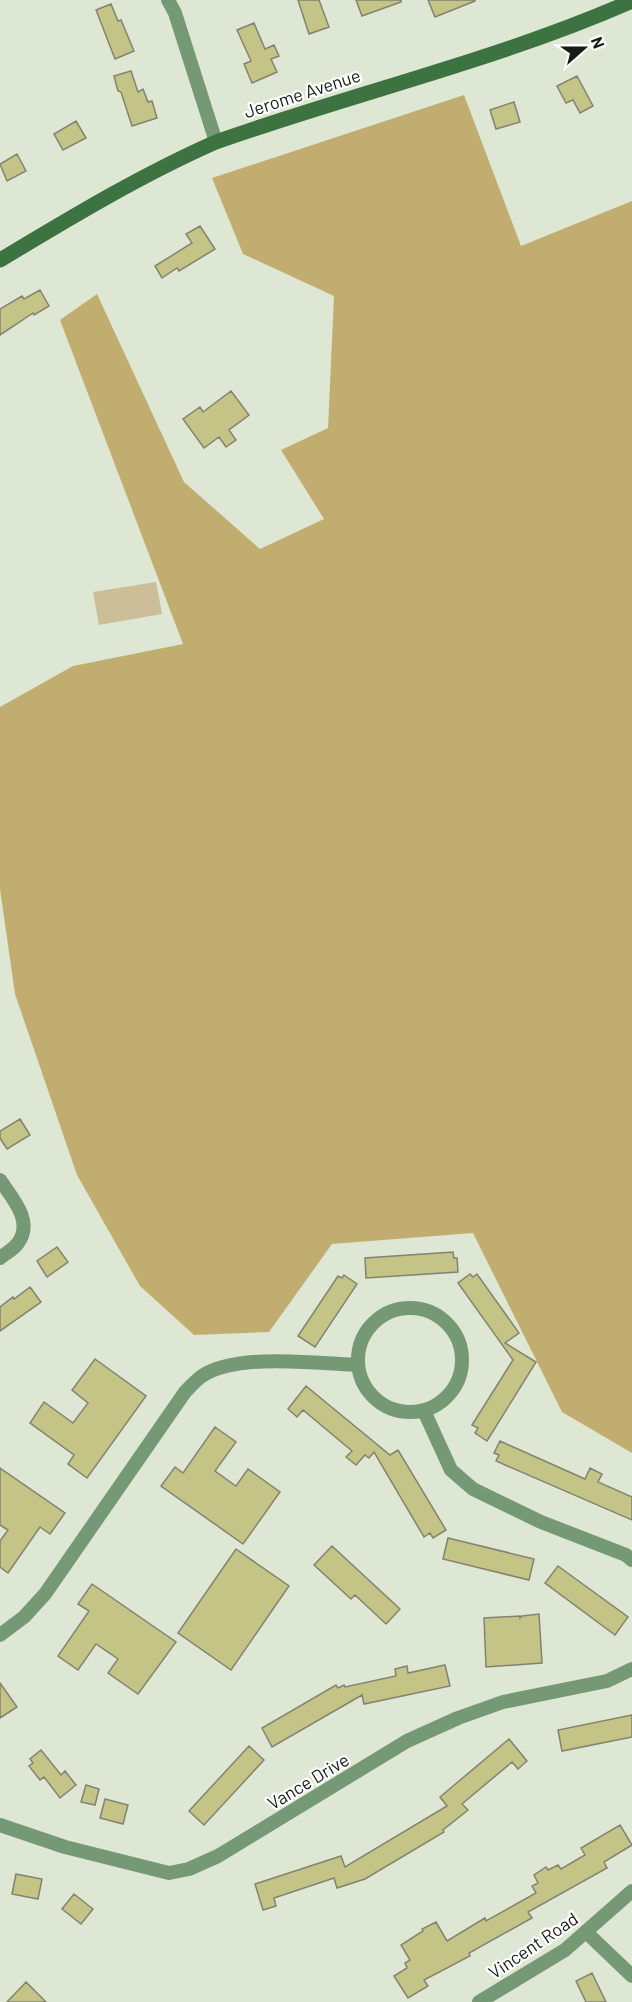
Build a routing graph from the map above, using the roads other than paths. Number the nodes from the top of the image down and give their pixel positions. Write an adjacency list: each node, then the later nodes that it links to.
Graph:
1 (168, 0): 3 (street)
2 (632, 1): 3 (main road, Jerome Avenue)
3 (216, 141): 4 (main road, Jerome Avenue)
4 (0, 260)
5 (0, 1180): 6 (street)
6 (0, 1258)
7 (358, 1365): 8 (street); 8 (street); 10 (street)
8 (424, 1411): 9 (street)
9 (632, 1560)
10 (0, 1635)
11 (632, 1669): 12 (street, Vance Drive)
12 (0, 1825)
13 (632, 1891): 14 (street, Vincent Road)
14 (586, 1933): 15 (street); 16 (street, Vincent Road)
15 (632, 1976)
16 (479, 2002)

